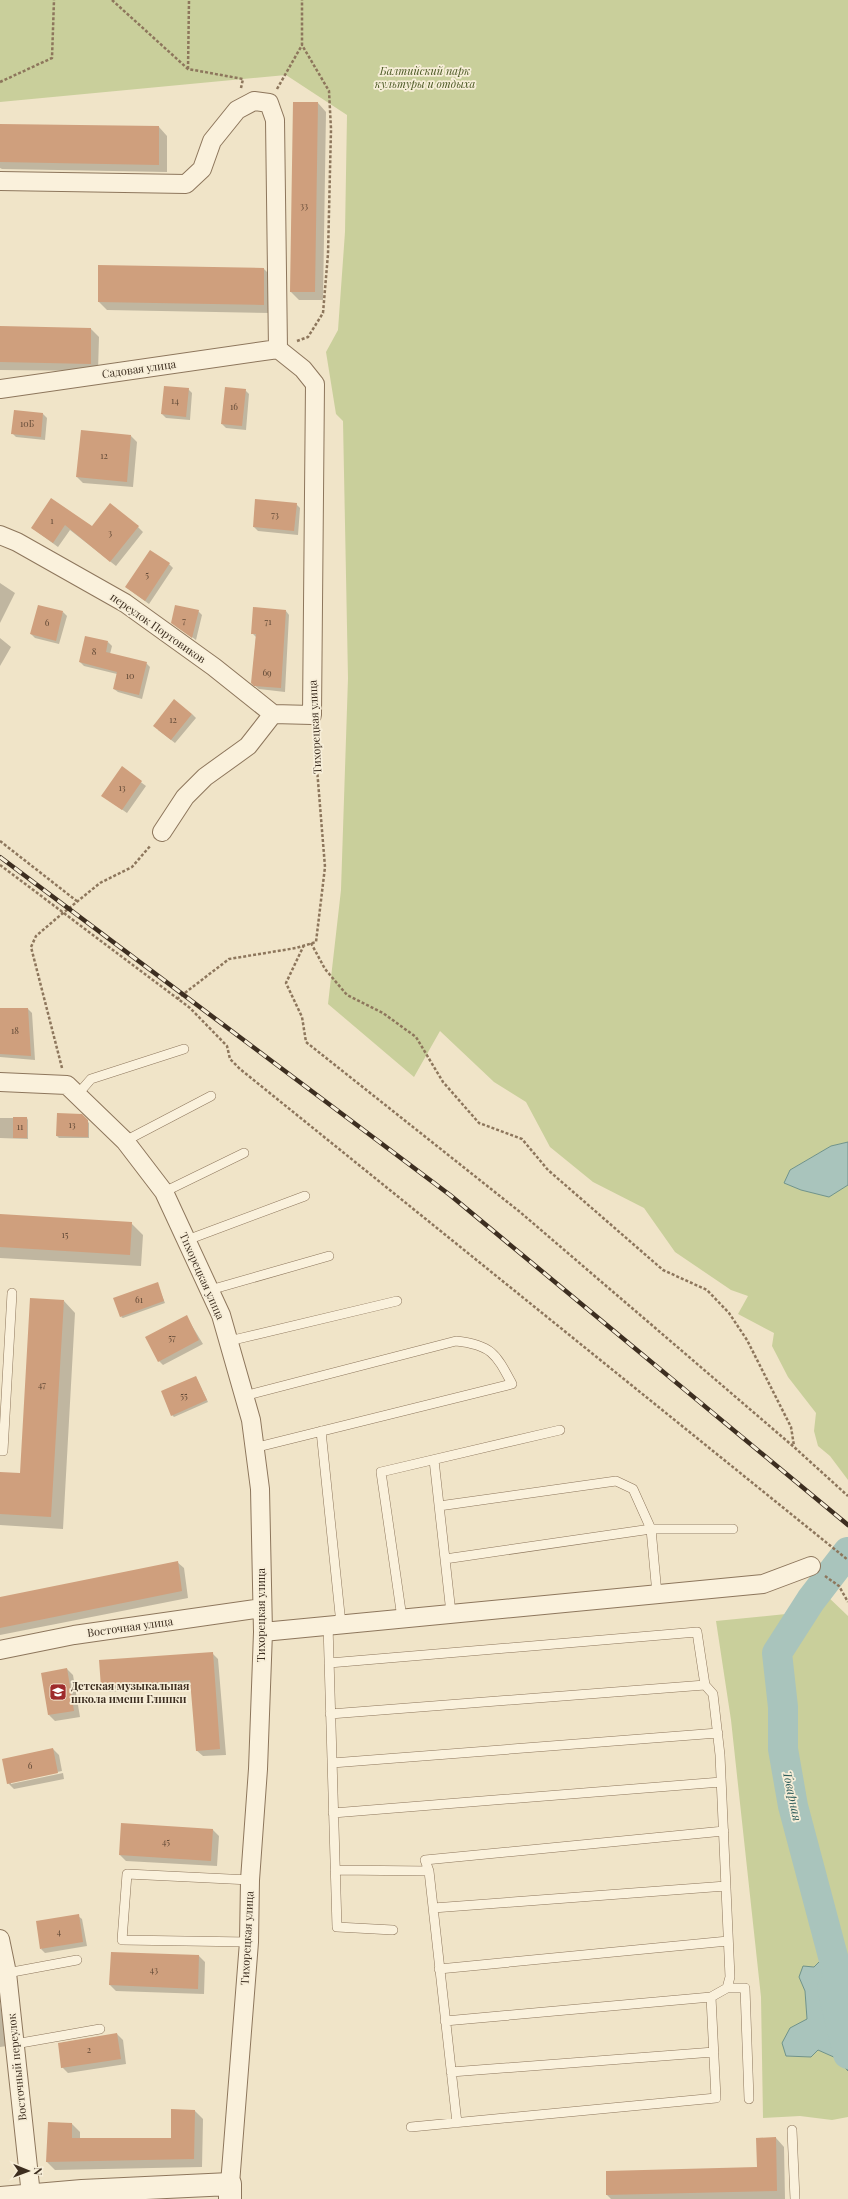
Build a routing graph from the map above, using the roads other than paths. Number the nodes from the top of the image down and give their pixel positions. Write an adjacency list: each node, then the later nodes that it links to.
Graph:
1 (0, 181): 2 (street)
2 (278, 349): 3 (street, Садовая улица); 5 (street, Тихорецкая улица)
3 (0, 389)
4 (0, 535): 5 (street, переулок Портовиков)
5 (273, 714): 6 (street)
6 (162, 832)
7 (184, 1049): 9 (lane)
8 (0, 1082): 9 (street)
9 (72, 1090): 11 (street, Тихорецкая улица)
10 (211, 1096): 11 (lane)
11 (125, 1141): 13 (street, Тихорецкая улица)
12 (244, 1153): 13 (lane)
13 (164, 1192): 15 (street, Тихорецкая улица)
14 (305, 1196): 15 (lane)
15 (186, 1240): 17 (street, Тихорецкая улица)
16 (329, 1256): 17 (lane)
17 (210, 1290): 20 (street, Тихорецкая улица)
18 (12, 1293): 25 (lane)
19 (397, 1301): 20 (lane)
20 (229, 1341): 21 (street, Тихорецкая улица)
21 (244, 1396): 23 (lane); 24 (street, Тихорецкая улица)
22 (560, 1430): 26 (lane)
23 (321, 1431): 24 (lane); 36 (lane)
24 (254, 1448): 33 (street, Тихорецкая улица)
25 (0, 1451)
26 (434, 1460): 27 (lane); 35 (lane)
27 (439, 1506): 28 (lane); 30 (lane)
28 (651, 1529): 29 (lane); 30 (lane); 32 (lane)
29 (733, 1529)
30 (445, 1559): 34 (lane)
31 (815, 1569): 32 (street)
32 (657, 1594): 34 (street)
33 (262, 1608): 37 (street, Тихорецкая улица); 38 (street, Восточная улица)
34 (451, 1613): 35 (street)
35 (402, 1618): 36 (street)
36 (334, 1624): 37 (street); 39 (lane)
37 (262, 1632): 49 (street, Тихорецкая улица)
38 (0, 1650)
39 (329, 1663): 40 (lane); 41 (lane)
40 (705, 1685): 41 (lane); 42 (lane)
41 (330, 1714): 43 (lane)
42 (718, 1733): 43 (lane); 44 (lane)
43 (332, 1762): 45 (lane)
44 (721, 1782): 45 (lane); 46 (lane)
45 (333, 1814): 47 (lane)
46 (724, 1831): 48 (lane); 50 (lane)
47 (335, 1870): 48 (lane); 52 (lane)
48 (428, 1871): 51 (lane)
49 (250, 1880): 55 (street, Тихорецкая улица); 55 (lane)
50 (726, 1886): 51 (lane); 54 (lane)
51 (433, 1908): 57 (lane)
52 (393, 1930)
53 (0, 1939): 58 (street, Восточный переулок)
54 (728, 1941): 57 (lane); 59 (lane)
55 (249, 1942): 70 (street, Тихорецкая улица)
56 (77, 1960): 58 (lane)
57 (439, 1969): 61 (lane)
58 (7, 1974): 63 (street, Восточный переулок)
59 (727, 1988): 60 (lane); 66 (lane)
60 (712, 1997): 61 (lane); 64 (lane)
61 (446, 2021): 65 (lane)
62 (100, 2029): 63 (lane)
63 (15, 2044): 71 (street, Восточный переулок)
64 (714, 2052): 65 (lane); 67 (lane)
65 (451, 2072): 67 (lane)
66 (749, 2099)
67 (457, 2123): 68 (lane)
68 (411, 2127)
69 (792, 2130): 73 (lane)
70 (230, 2191): 71 (street)
71 (31, 2195): 72 (street)
72 (0, 2198)
73 (795, 2199)

